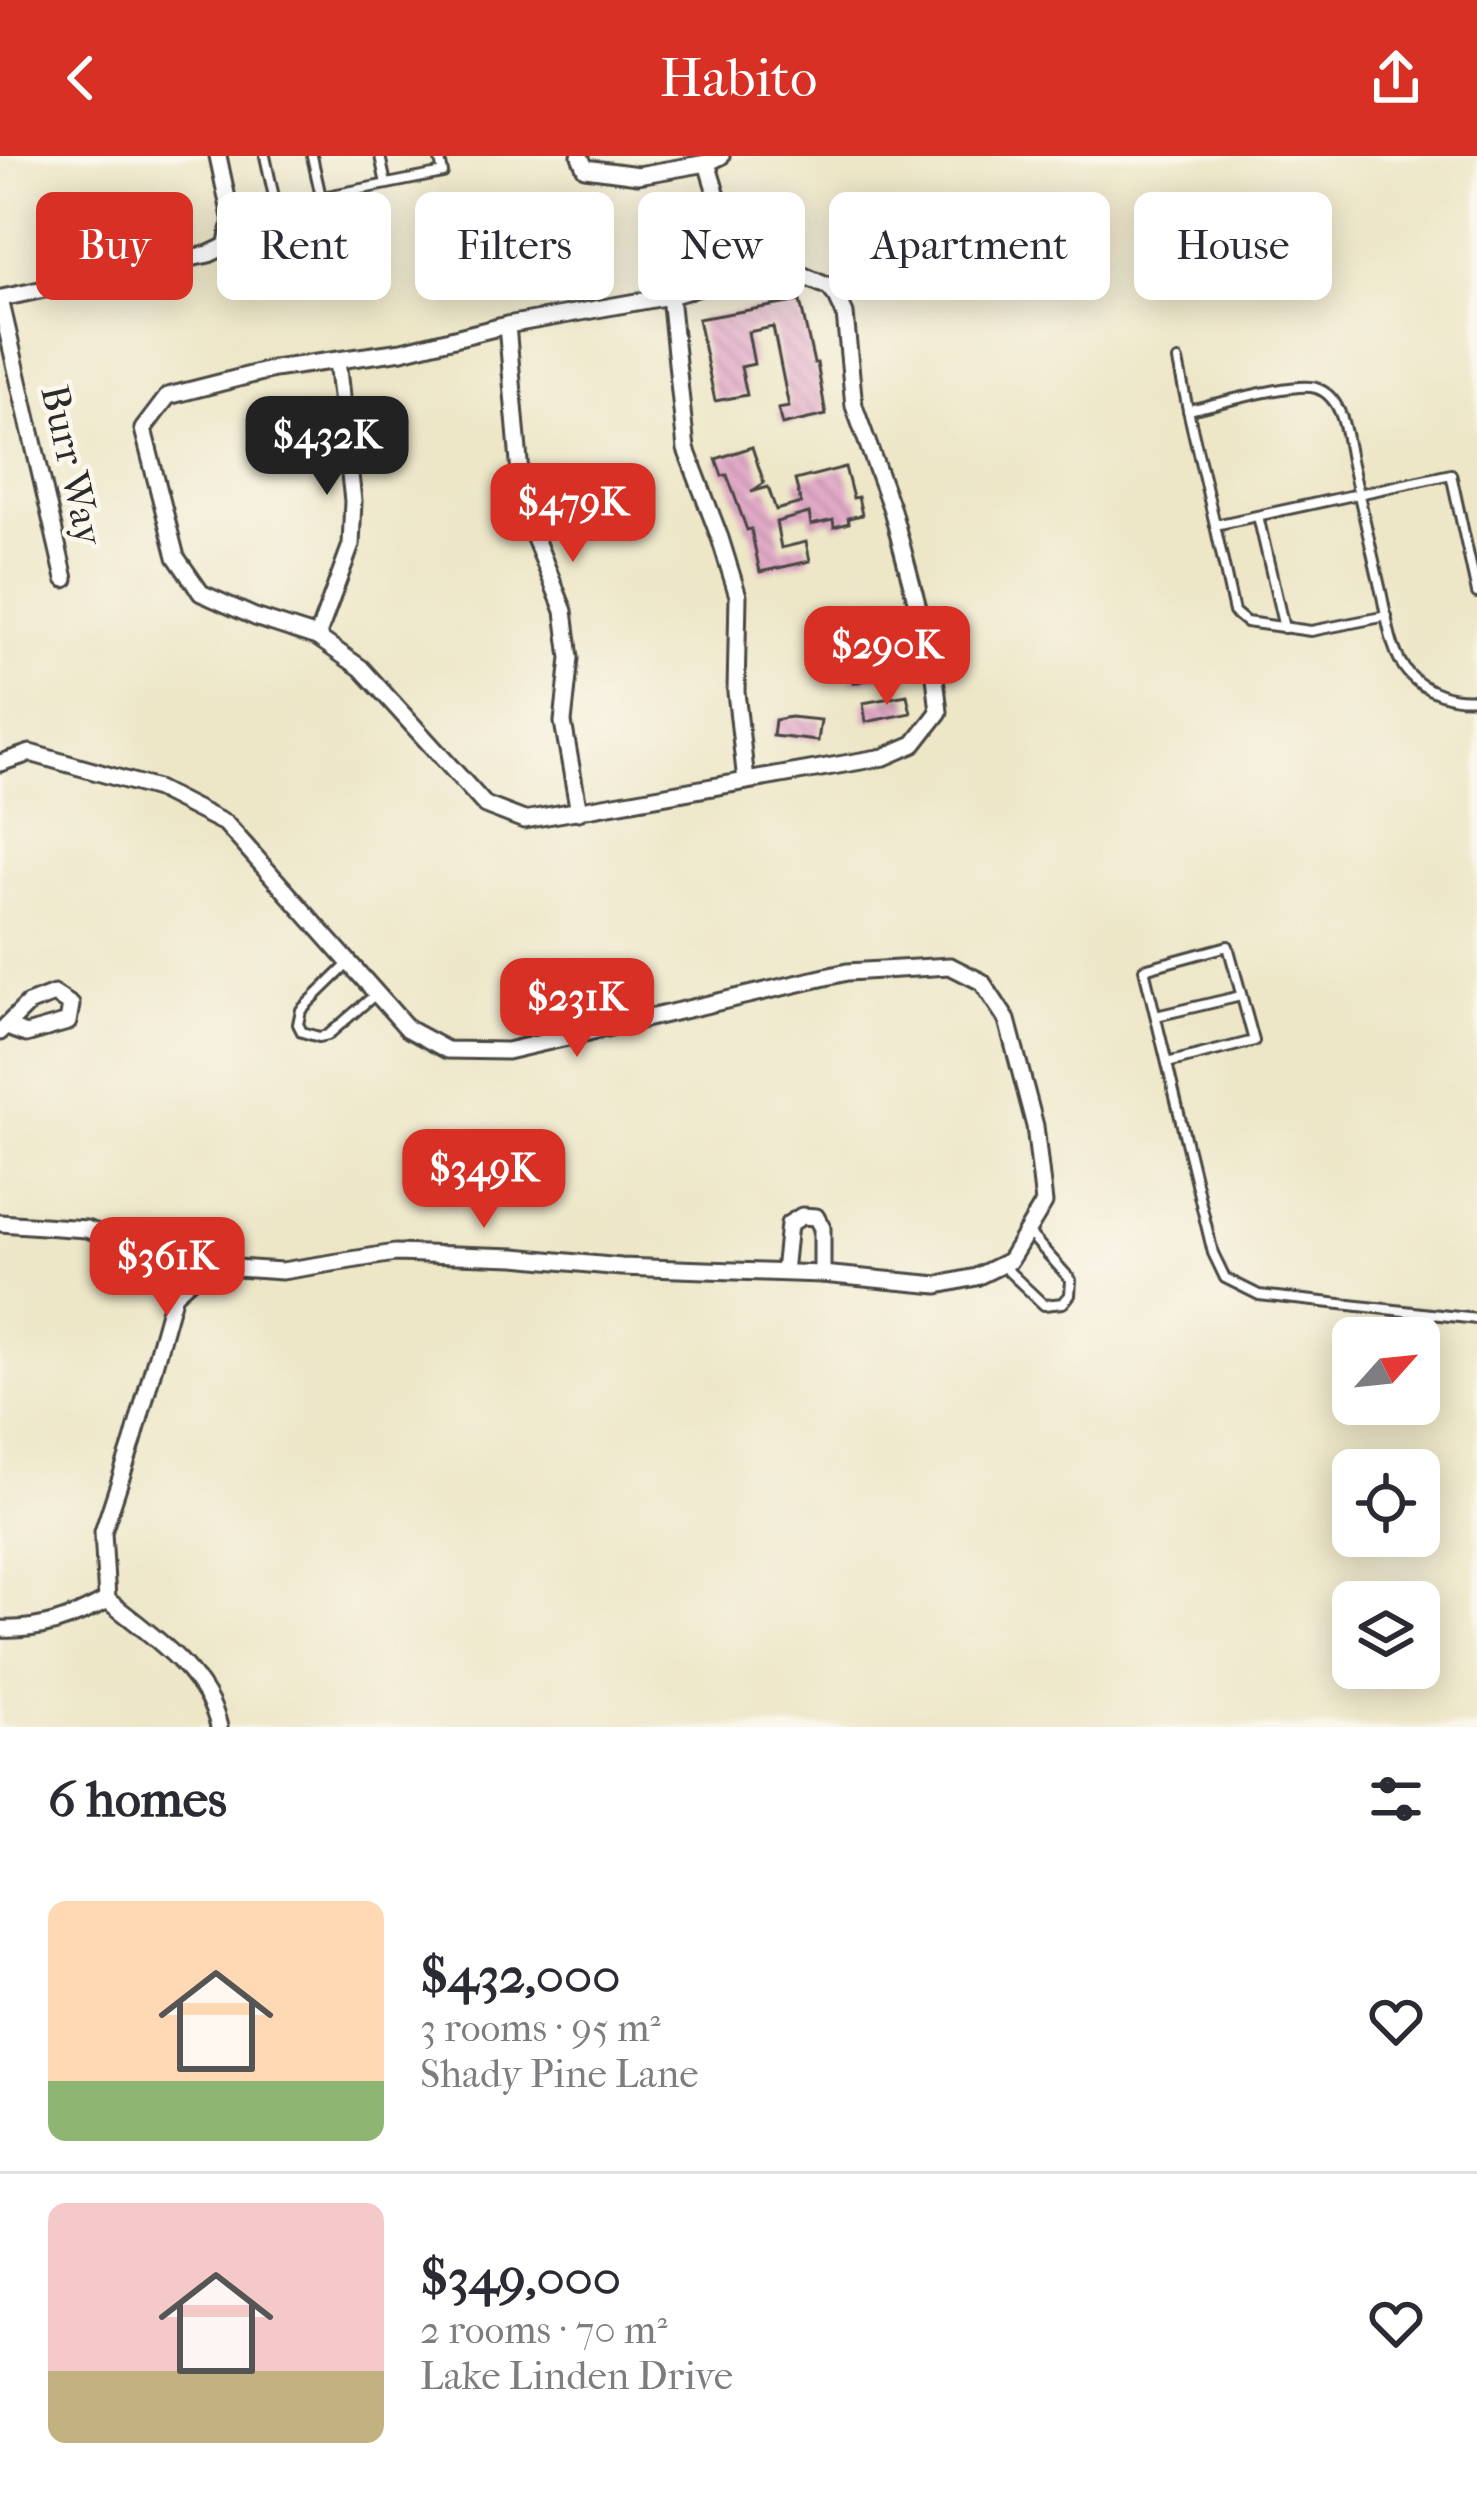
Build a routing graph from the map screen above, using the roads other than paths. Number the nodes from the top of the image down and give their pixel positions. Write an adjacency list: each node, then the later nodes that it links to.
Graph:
1 (218, 156): 9 (street)
2 (266, 156): 10 (lane)
3 (312, 156): 11 (lane)
4 (380, 156): 8 (lane)
5 (439, 156): 8 (lane)
6 (580, 156): 7 (street)
7 (714, 159): 13 (street)
8 (386, 184): 12 (lane)
9 (225, 192)
10 (273, 192)
11 (320, 192)
12 (346, 192)
13 (722, 192)
14 (217, 250): 16 (street)
15 (805, 277): 33 (street)
16 (1, 298): 26 (street, Burr Way)
17 (648, 300): 19 (street)
18 (670, 300): 33 (street)
19 (507, 325): 20 (street); 34 (street)
20 (337, 361): 30 (street); 30 (street)
21 (1178, 361): 22 (lane)
22 (1188, 410): 23 (lane); 25 (lane)
23 (1359, 494): 24 (lane); 27 (lane); 28 (lane)
24 (1258, 516): 25 (lane); 29 (lane)
25 (1215, 525): 29 (lane)
26 (65, 579)
27 (1477, 592)
28 (1387, 616): 29 (lane); 31 (lane)
29 (1284, 628)
30 (317, 637): 34 (street)
31 (1477, 698)
32 (0, 763): 35 (street)
33 (746, 781): 34 (street)
34 (579, 812)
35 (350, 962): 36 (street); 36 (lane)
36 (376, 993): 41 (street)
37 (1241, 996): 38 (lane); 38 (lane); 39 (lane)
38 (1156, 1016): 39 (lane)
39 (1167, 1063): 48 (lane)
40 (0, 1223): 42 (street)
41 (1027, 1231): 43 (street); 43 (lane)
42 (160, 1251): 44 (street); 47 (street)
43 (1002, 1264): 46 (street)
44 (206, 1266): 45 (street); 47 (street)
45 (784, 1272): 46 (street); 46 (street)
46 (822, 1274)
47 (174, 1294): 49 (street)
48 (1477, 1318)
49 (107, 1600): 50 (street); 51 (street)
50 (0, 1629)
51 (219, 1727)

